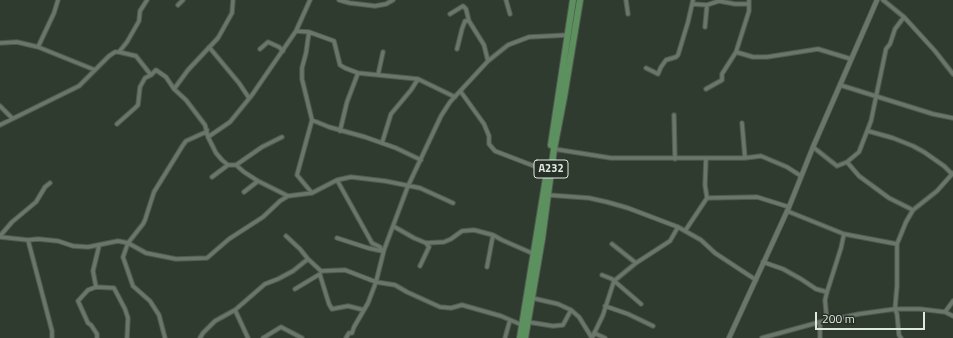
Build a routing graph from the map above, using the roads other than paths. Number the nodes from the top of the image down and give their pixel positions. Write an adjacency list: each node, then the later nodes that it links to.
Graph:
1 (58, 0): 29 (street)
2 (147, 0): 34 (street)
3 (183, 0): 17 (street)
4 (233, 0): 30 (street)
5 (310, 0): 25 (street)
6 (339, 0): 14 (street)
7 (393, 0): 14 (street)
8 (506, 0): 20 (street)
9 (573, 0): 27 (highway, A232)
10 (580, 0): 68 (highway, A232)
11 (626, 0): 21 (street)
12 (877, 0): 37 (street)
13 (883, 0): 22 (street)
14 (358, 2)
15 (693, 2): 18 (street); 39 (street)
16 (749, 2): 18 (street); 36 (street)
17 (178, 5)
18 (707, 5): 24 (street)
19 (450, 14): 23 (street)
20 (510, 14)
21 (628, 14)
22 (904, 17): 42 (street); 51 (street)
23 (469, 21): 32 (street); 38 (street)
24 (705, 27)
25 (296, 31): 26 (street); 33 (street)
26 (309, 32): 41 (street); 57 (street)
27 (568, 35): 38 (street); 76 (highway, A232)
28 (0, 43): 29 (street)
29 (38, 47): 40 (street)
30 (209, 48): 47 (street); 52 (street)
31 (260, 49): 33 (street)
32 (457, 49)
33 (283, 51): 52 (street)
34 (119, 52): 40 (street); 43 (street)
35 (384, 52): 44 (street)
36 (736, 52): 37 (street); 48 (street)
37 (851, 59): 46 (street)
38 (488, 61): 49 (street)
39 (646, 68)
40 (95, 70): 55 (street)
41 (358, 73): 44 (street); 62 (street)
42 (953, 74)
43 (151, 75): 47 (street); 59 (street)
44 (378, 75): 45 (street)
45 (418, 79): 50 (street); 66 (street)
46 (840, 85): 51 (street); 67 (street)
47 (174, 89): 61 (street)
48 (706, 89)
49 (461, 92): 50 (street); 76 (street)
50 (454, 97): 72 (street)
51 (876, 97): 56 (street); 63 (street)
52 (249, 98): 64 (street)
53 (0, 106): 55 (street)
54 (674, 115): 71 (street)
55 (12, 118): 60 (street)
56 (953, 118)
57 (312, 120): 62 (street); 85 (street)
58 (742, 123): 70 (street)
59 (117, 124)
60 (0, 125)
61 (207, 130): 64 (street); 102 (street)
62 (340, 131): 66 (street)
63 (868, 131): 73 (street); 77 (street)
64 (208, 137): 74 (street)
65 (282, 137): 75 (street)
66 (382, 143): 72 (street)
67 (813, 147): 73 (street); 78 (street)
68 (554, 149): 71 (street); 86 (highway, A232)
69 (706, 158): 70 (street); 71 (street); 88 (street)
70 (745, 158): 78 (street)
71 (675, 159)
72 (421, 160): 83 (street)
73 (847, 162): 91 (street)
74 (228, 165): 75 (street); 79 (street)
75 (236, 165): 81 (street)
76 (547, 171): 107 (highway, A232)
77 (953, 174): 91 (street)
78 (801, 176): 90 (street)
79 (212, 177)
80 (337, 180): 83 (street); 85 (street); 106 (street)
81 (258, 181): 84 (street); 87 (street)
82 (50, 183): 97 (street)
83 (408, 186): 89 (street); 92 (street)
84 (244, 192)
85 (312, 193): 87 (street)
86 (548, 195): 93 (street); 121 (highway, A232)
87 (288, 196): 102 (street)
88 (707, 198): 90 (street); 94 (street)
89 (453, 203)
90 (788, 209): 96 (street); 109 (street)
91 (913, 210): 104 (street)
92 (393, 226): 101 (street); 106 (street)
93 (678, 227): 94 (street); 110 (street)
94 (685, 231): 115 (street)
95 (494, 234): 101 (street); 107 (street); 112 (street)
96 (844, 234): 104 (street); 120 (street)
97 (0, 236): 100 (street)
98 (286, 236): 108 (street)
99 (338, 238): 106 (street)
100 (28, 240): 105 (street); 138 (street)
101 (426, 242): 111 (street)
102 (128, 243): 105 (street); 141 (street)
103 (612, 244): 110 (street)
104 (897, 244): 125 (street)
105 (99, 246): 118 (street)
106 (383, 251): 117 (street)
107 (534, 254): 134 (highway, A232)
108 (308, 259): 113 (street); 126 (street)
109 (763, 262): 115 (street); 120 (street)
110 (636, 263): 116 (street)
111 (420, 266)
112 (487, 267)
113 (321, 273): 117 (street); 119 (street); 127 (street)
114 (602, 275): 116 (street)
115 (756, 280): 153 (street)
116 (614, 281): 123 (street); 124 (street)
117 (376, 282): 127 (street); 131 (street)
118 (96, 287): 139 (street); 140 (street)
119 (295, 289)
120 (827, 292): 132 (street)
121 (532, 298): 128 (street); 134 (highway, A232)
122 (953, 301): 129 (street)
123 (641, 304)
124 (605, 306): 135 (street); 137 (street)
125 (895, 309): 129 (street); 132 (street); 156 (street)
126 (235, 310): 142 (street); 143 (street)
127 (364, 310): 136 (street)
128 (571, 310): 134 (street); 151 (street)
129 (946, 312): 130 (street)
130 (953, 316)
131 (510, 320): 134 (street); 148 (street)
132 (827, 321): 133 (street)
133 (820, 322): 154 (street); 155 (street)
134 (525, 324): 149 (highway, A232); 150 (highway, A232)
135 (653, 326)
136 (352, 333): 146 (street); 147 (street)
137 (594, 333): 151 (street); 152 (street)
138 (52, 338)
139 (97, 338)
140 (127, 338)
141 (165, 338)
142 (200, 338)
143 (248, 338)
144 (264, 338): 145 (street)
145 (302, 338)
146 (346, 338)
147 (352, 338)
148 (505, 338)
149 (520, 338)
150 (525, 338)
151 (592, 338)
152 (605, 338)
153 (729, 338)
154 (762, 338)
155 (820, 338)
156 (901, 338)

